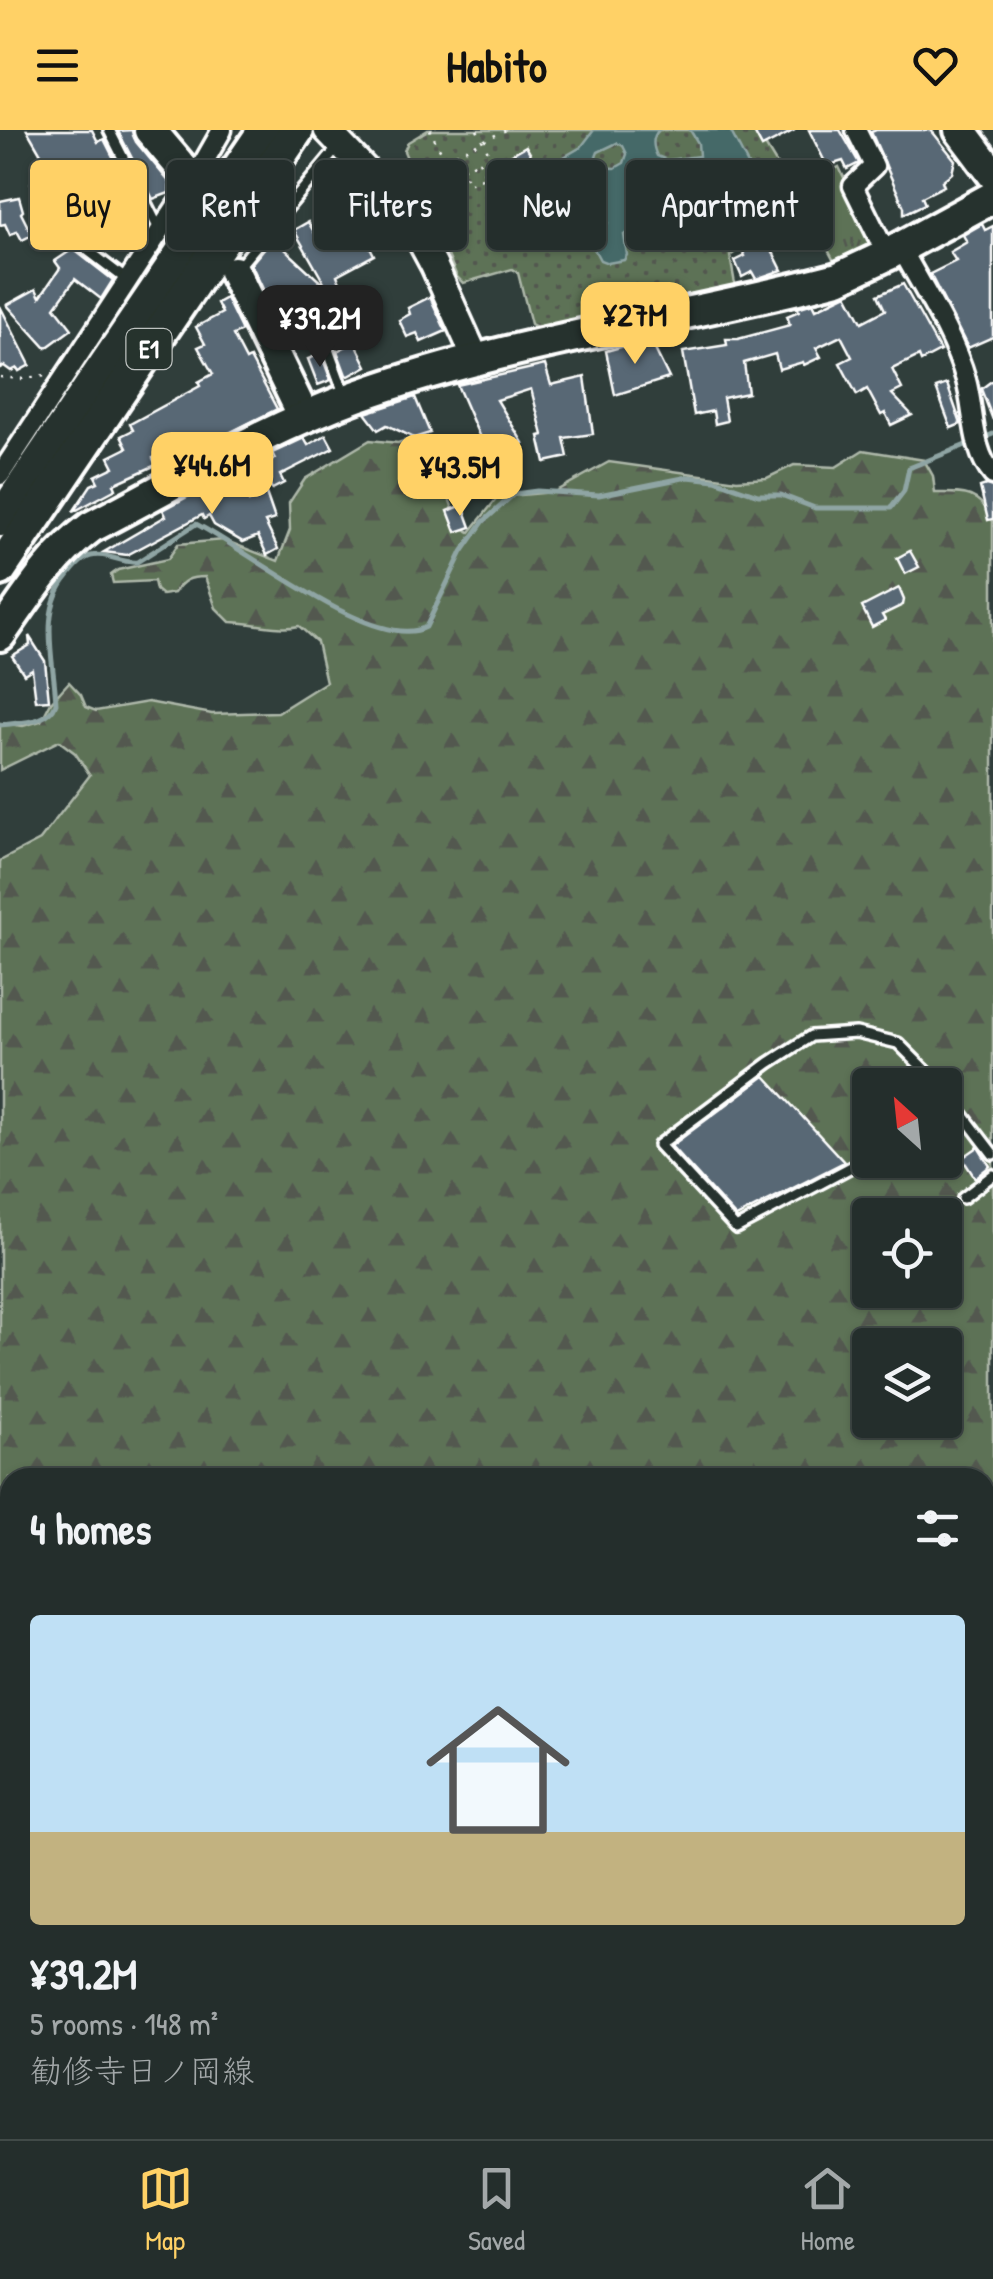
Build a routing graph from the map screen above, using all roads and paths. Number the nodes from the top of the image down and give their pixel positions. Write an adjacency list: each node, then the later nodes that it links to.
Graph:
1 (108, 130): 21 (lane)
2 (150, 130): 13 (main road)
3 (222, 130): 14 (street)
4 (265, 130): 34 (highway, E1)
5 (298, 130): 35 (highway, E1)
6 (432, 130): 12 (path)
7 (477, 130): 12 (path)
8 (506, 130): 12 (path)
9 (856, 130): 23 (street)
10 (960, 130): 18 (main road)
11 (334, 137): 24 (lane); 27 (street)
12 (483, 141): 15 (path)
13 (171, 160)
14 (205, 160)
15 (493, 160)
16 (487, 166): 17 (path)
17 (482, 168): 17 (path)
18 (993, 174)
19 (993, 197): 23 (main road)
20 (167, 221): 21 (street)
21 (160, 232): 25 (street)
22 (87, 250): 25 (lane)
23 (894, 251): 27 (main road); 33 (street)
24 (234, 272): 31 (main road)
25 (128, 282): 32 (street)
26 (316, 316): 30 (lane)
27 (476, 359): 30 (main road)
28 (48, 374): 29 (path)
29 (0, 377)
30 (347, 400): 31 (main road)
31 (304, 417): 36 (main road)
32 (0, 474)
33 (993, 475)
34 (0, 520)
35 (0, 568)
36 (0, 635)
37 (923, 1068): 40 (lane)
38 (962, 1114): 39 (lane)
39 (993, 1154)
40 (852, 1167)
41 (993, 1174): 42 (lane)
42 (962, 1198)

